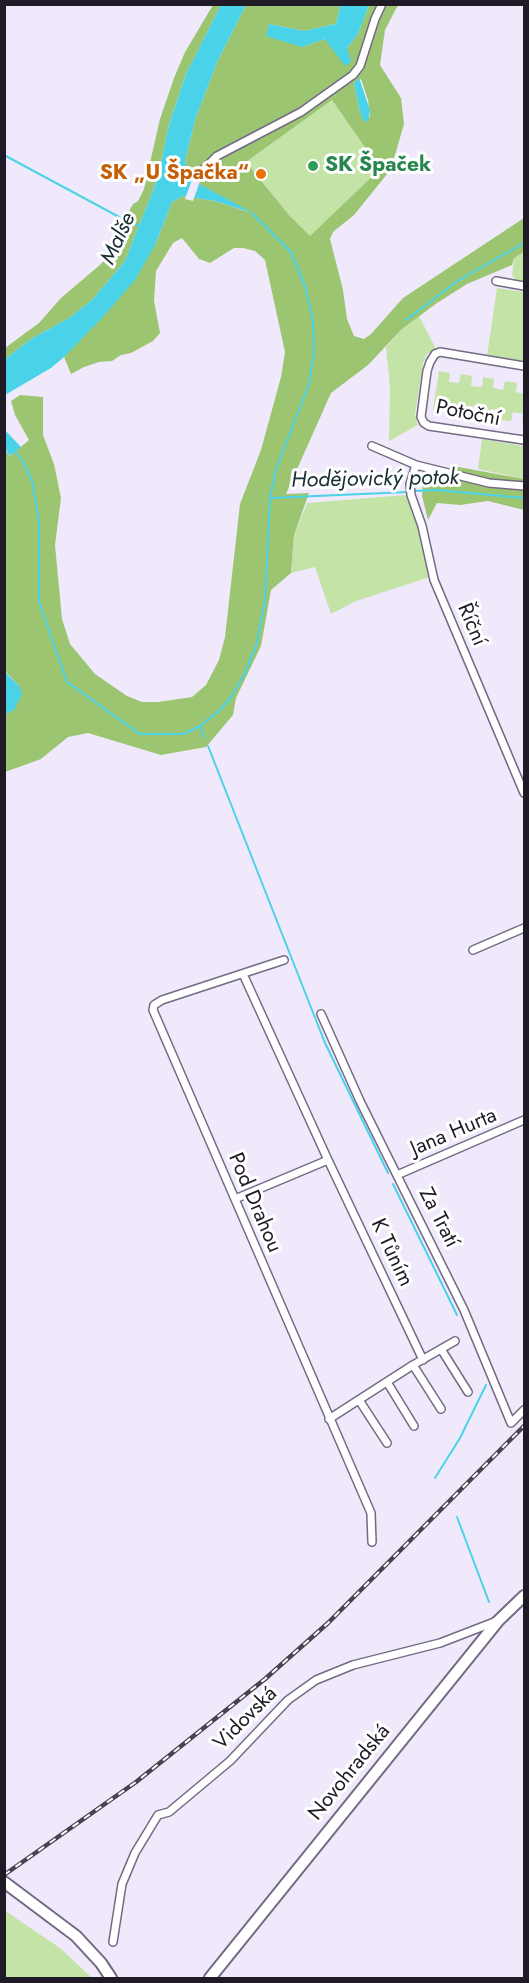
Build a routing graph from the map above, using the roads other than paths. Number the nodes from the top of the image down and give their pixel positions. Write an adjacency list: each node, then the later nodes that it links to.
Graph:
1 (382, 4): 2 (street)
2 (200, 173)
3 (496, 281): 4 (street)
4 (525, 286)
5 (525, 366): 6 (street, Potoční)
6 (525, 441)
7 (372, 446): 8 (street)
8 (416, 465): 9 (street); 10 (street, Říční)
9 (525, 486)
10 (525, 793)
11 (525, 928): 12 (street)
12 (473, 950)
13 (284, 960): 14 (street, Pod Drahou)
14 (243, 974): 17 (street, K Tůním); 19 (street, Pod Drahou)
15 (321, 1014): 18 (street, Za Tratí)
16 (525, 1120): 18 (street, Jana Hurta)
17 (328, 1160): 19 (street); 22 (street, K Tůním)
18 (397, 1175): 28 (street, Za Tratí)
19 (235, 1199): 29 (street, Pod Drahou)
20 (455, 1341): 21 (street)
21 (441, 1349): 22 (street); 25 (street)
22 (423, 1360): 23 (street)
23 (413, 1365): 24 (street); 27 (street)
24 (387, 1382): 26 (street); 30 (street)
25 (468, 1392)
26 (359, 1400): 29 (street); 31 (street)
27 (441, 1409)
28 (525, 1410)
29 (329, 1419): 32 (street, Pod Drahou)
30 (414, 1426)
31 (387, 1443)
32 (372, 1542)
33 (525, 1596): 34 (main road, Novohradská)
34 (498, 1621): 36 (street, Vidovská); 38 (main road, Novohradská)
35 (8, 1884): 37 (main road)
36 (113, 1942)
37 (111, 1978)
38 (210, 1978)

